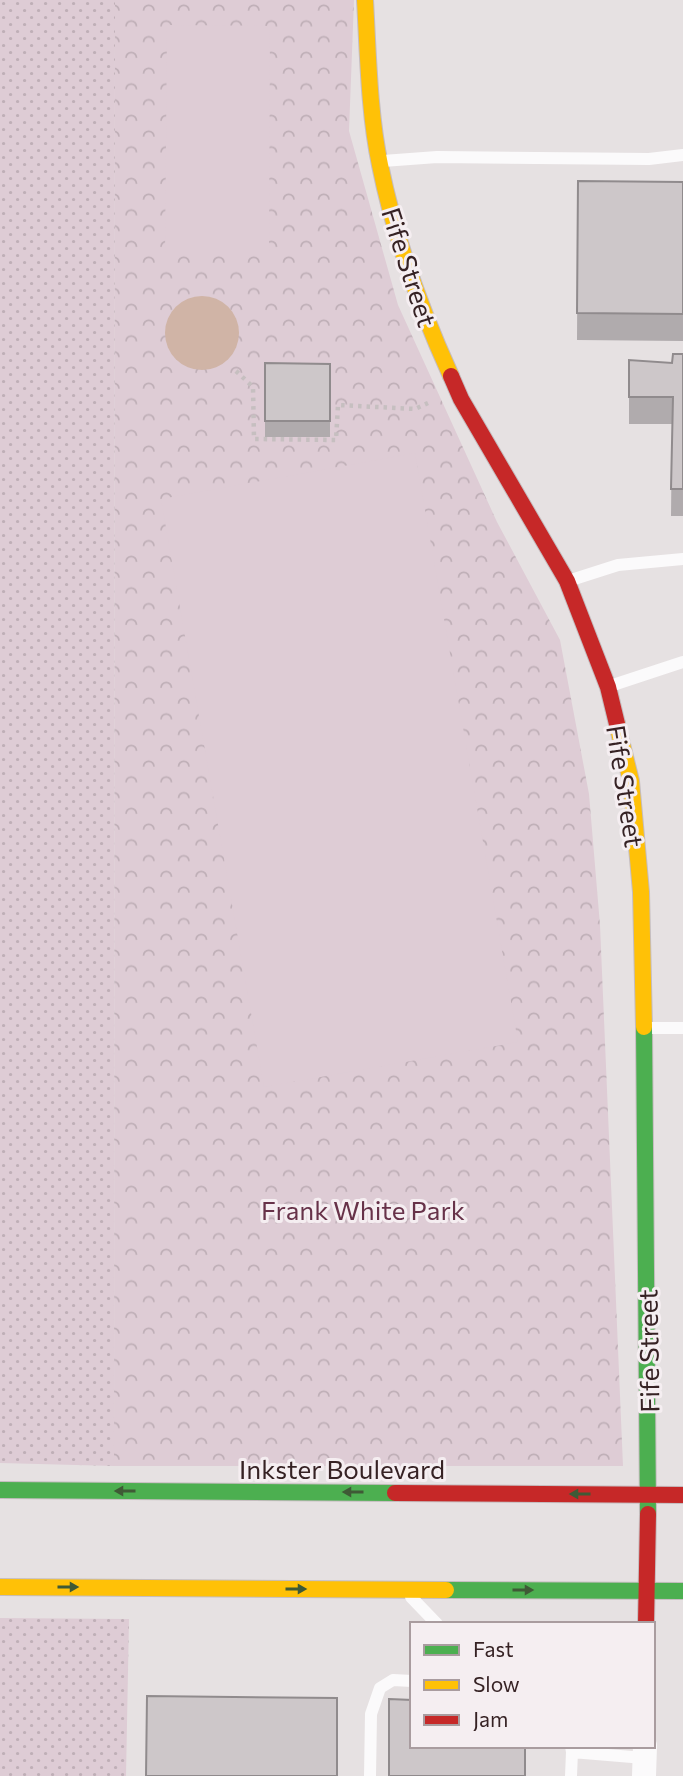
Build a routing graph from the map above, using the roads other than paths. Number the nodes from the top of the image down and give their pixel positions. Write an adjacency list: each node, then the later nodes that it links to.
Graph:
1 (365, 0): 3 (street, Fife Street)
2 (683, 155): 3 (lane)
3 (379, 162): 5 (street, Fife Street)
4 (683, 559): 5 (lane)
5 (567, 581): 7 (street, Fife Street)
6 (683, 662): 7 (lane)
7 (608, 687): 8 (street, Fife Street)
8 (644, 1028): 9 (lane); 11 (street, Fife Street)
9 (683, 1028)
10 (0, 1490): 11 (street, Inkster Boulevard, one-way to 10)
11 (649, 1494): 12 (street, Inkster Boulevard); 15 (street, Fife Street)
12 (683, 1495)
13 (0, 1587): 14 (street, one-way to 14)
14 (403, 1589): 15 (street, one-way to 15); 17 (lane)
15 (646, 1591): 16 (street); 18 (street, Fife Street)
16 (683, 1591)
17 (435, 1622)
18 (646, 1622)
19 (410, 1681): 22 (lane)
20 (571, 1749): 21 (lane); 23 (lane)
21 (644, 1760)
22 (370, 1776)
23 (571, 1776)

